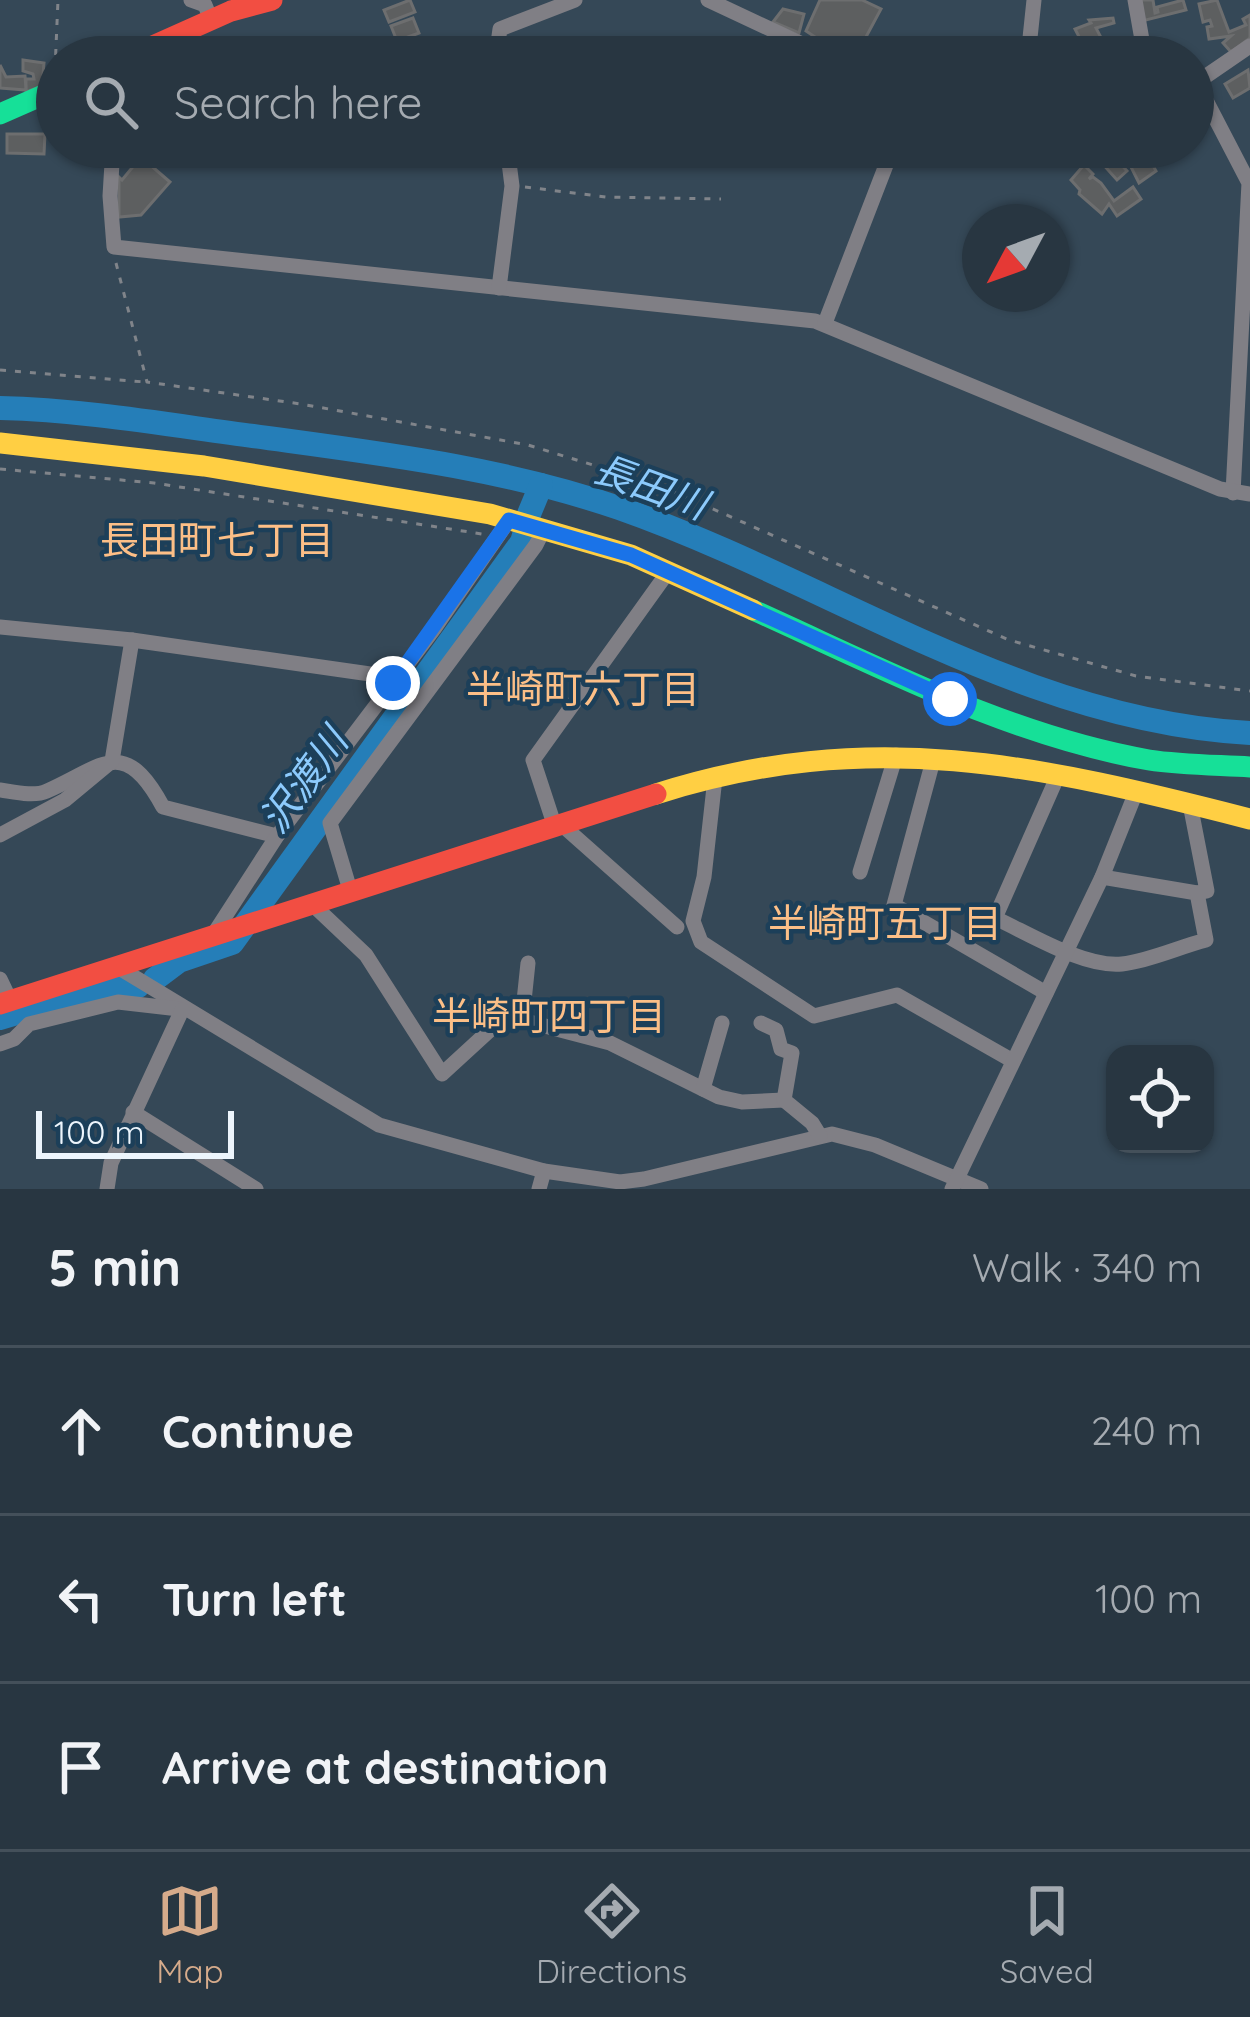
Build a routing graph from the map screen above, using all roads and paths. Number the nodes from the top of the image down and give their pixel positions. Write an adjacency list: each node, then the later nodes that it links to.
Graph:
1 (58, 0): 9 (path)
2 (191, 0): 8 (street)
3 (272, 0): 8 (street)
4 (575, 0): 11 (street)
5 (709, 0): 12 (street)
6 (1034, 0): 13 (street)
7 (1135, 0): 14 (street)
8 (212, 20): 10 (street)
9 (55, 36)
10 (176, 36)
11 (499, 36)
12 (782, 36)
13 (1030, 36)
14 (1141, 36)
15 (1250, 46): 16 (street)
16 (1214, 71)
17 (36, 98): 18 (street)
18 (0, 114)
19 (1214, 119): 32 (street)
20 (112, 168): 25 (street)
21 (510, 168): 23 (street)
22 (885, 168): 27 (street)
23 (512, 186): 24 (path); 26 (street)
24 (721, 199)
25 (114, 248): 26 (street); 29 (path)
26 (499, 287): 27 (street)
27 (825, 323): 32 (street)
28 (0, 370): 29 (path)
29 (147, 382): 39 (path)
30 (0, 443): 33 (street)
31 (0, 469): 33 (path)
32 (1242, 493)
33 (505, 528): 34 (street); 38 (street)
34 (544, 529): 35 (street); 55 (street)
35 (668, 572): 43 (street); 50 (street)
36 (0, 627): 37 (street)
37 (132, 640): 38 (street); 42 (street)
38 (393, 683): 52 (street)
39 (1250, 691)
40 (896, 755): 41 (street); 45 (street); 53 (street)
41 (934, 757): 44 (street); 64 (street)
42 (112, 761): 46 (street); 51 (street); 52 (street)
43 (1250, 767)
44 (1059, 773): 47 (street); 60 (street)
45 (715, 778): 50 (street); 71 (street)
46 (0, 790)
47 (1136, 792): 48 (street); 54 (street)
48 (1190, 804): 49 (street); 56 (street)
49 (1250, 819)
50 (558, 826): 55 (street); 59 (street)
51 (0, 835)
52 (277, 836): 58 (street)
53 (860, 872)
54 (1102, 877): 56 (street); 60 (street)
55 (350, 890): 57 (street)
56 (1197, 893): 60 (street)
57 (311, 903): 58 (street); 67 (street)
58 (234, 926): 62 (street)
59 (677, 927)
60 (1067, 952): 64 (street)
61 (528, 963): 67 (street)
62 (116, 966): 65 (street); 66 (street)
63 (0, 979): 65 (street)
64 (1046, 993): 71 (street)
65 (5, 1002)
66 (182, 1010): 70 (street); 74 (street); 76 (street)
67 (522, 1020): 72 (street)
68 (722, 1023): 72 (street)
69 (760, 1023): 73 (street)
70 (0, 1044)
71 (1013, 1061): 77 (street)
72 (703, 1089): 73 (street)
73 (784, 1100): 75 (street)
74 (133, 1112): 78 (street); 79 (street)
75 (820, 1136): 76 (street); 77 (street)
76 (544, 1171): 80 (street)
77 (954, 1184): 81 (street)
78 (107, 1189)
79 (256, 1189)
80 (539, 1189)
81 (981, 1189)

